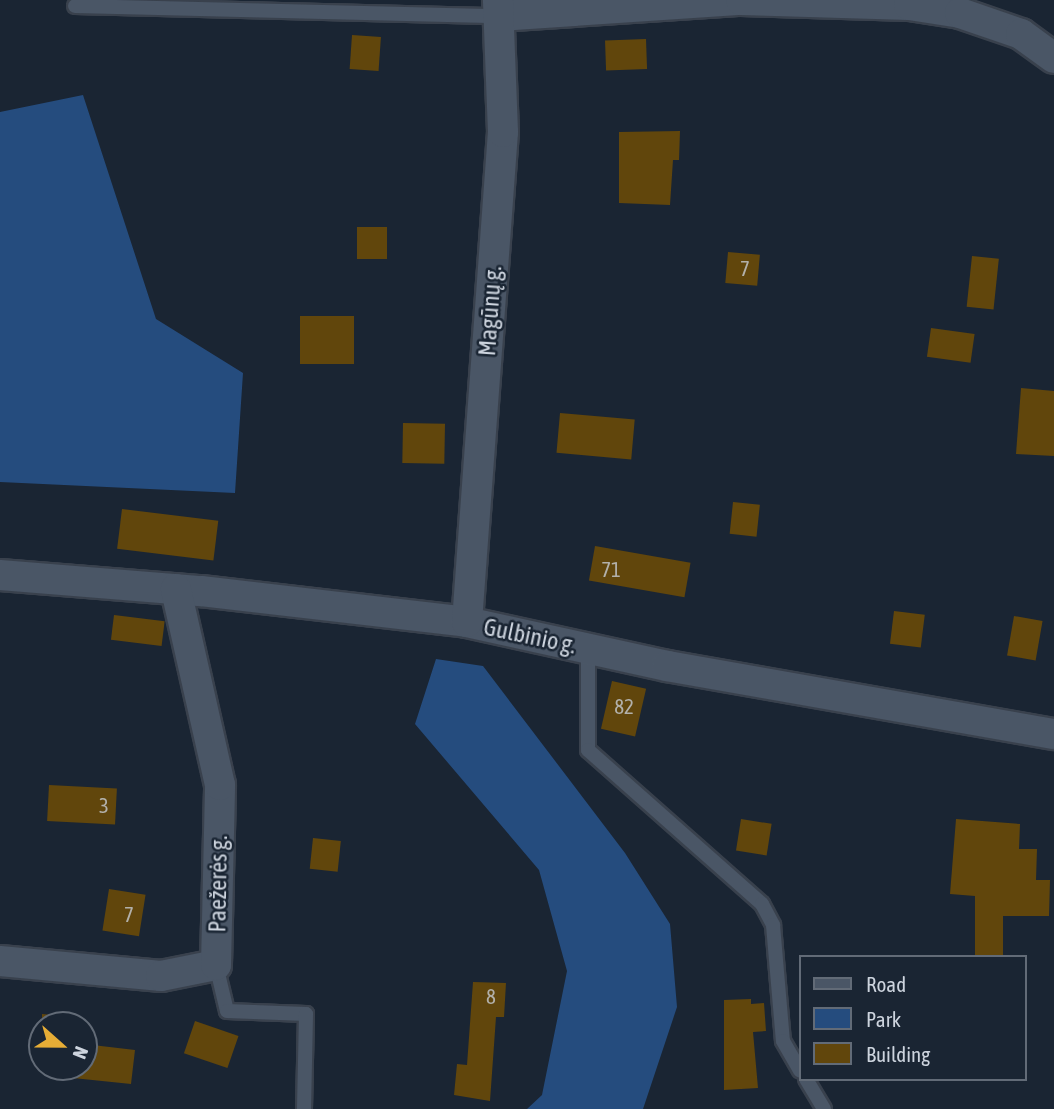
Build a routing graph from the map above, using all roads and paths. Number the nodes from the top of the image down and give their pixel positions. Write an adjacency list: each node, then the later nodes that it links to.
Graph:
1 (75, 6): 2 (lane)
2 (499, 8): 3 (street); 6 (street, Magūnų g.)
3 (1054, 58)
4 (0, 575): 5 (street, Gulbinio g.)
5 (176, 589): 6 (street, Gulbinio g.); 10 (street, Paežerės g.)
6 (467, 622): 7 (street, Gulbinio g.)
7 (588, 649): 8 (street, Gulbinio g.); 11 (lane)
8 (1054, 734)
9 (0, 961): 10 (street, Paežerės g.)
10 (216, 965): 13 (lane)
11 (799, 1068)
12 (807, 1081): 14 (lane)
13 (304, 1109)
14 (824, 1109)

